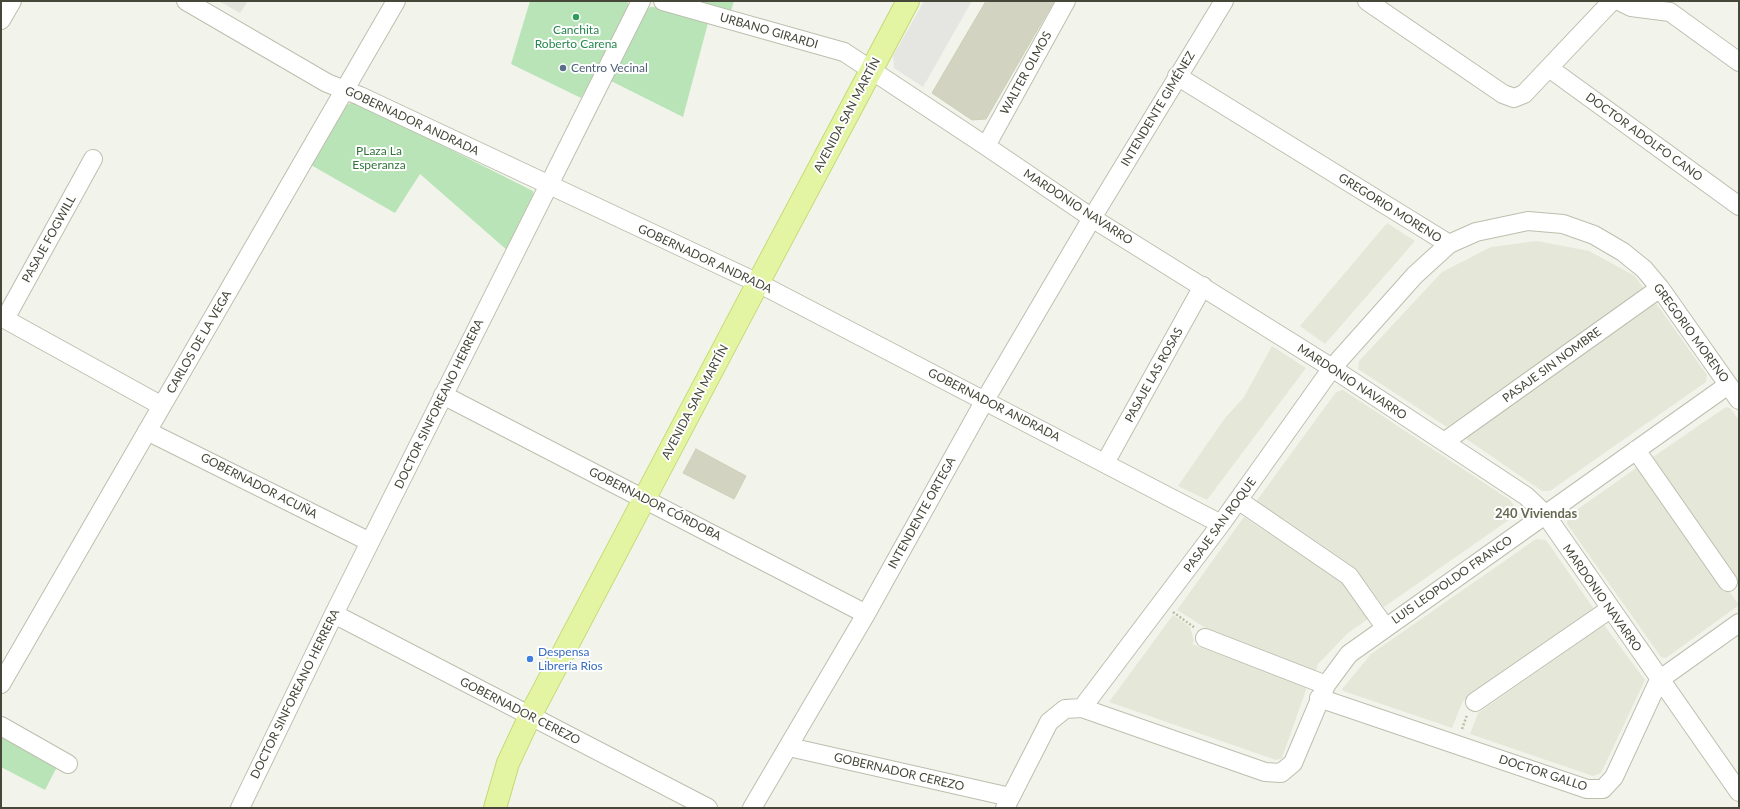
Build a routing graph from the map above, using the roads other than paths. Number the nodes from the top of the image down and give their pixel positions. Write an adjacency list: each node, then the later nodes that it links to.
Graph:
1 (186, 1): 15 (street, GOBERNADOR ANDRADA)
2 (396, 1): 15 (street, CARLOS DE LA VEGA)
3 (641, 1): 18 (street, DOCTOR SINFOREANO HERRERA)
4 (663, 1): 13 (street, URBANO GIRARDI)
5 (908, 1): 13 (main road, AVENIDA SAN MARTÍN)
6 (1066, 1): 16 (street, WALTER OLMOS)
7 (1224, 1): 14 (street, INTENDENTE GIMÉNEZ)
8 (1367, 1): 12 (street)
9 (1612, 1): 12 (street)
10 (1619, 1): 11 (street)
11 (1739, 62)
12 (1549, 68): 19 (street, DOCTOR ADOLFO CANO)
13 (871, 69): 16 (street, MARDONIO NAVARRO); 22 (main road, AVENIDA SAN MARTÍN)
14 (1177, 76): 20 (street, INTENDENTE GIMÉNEZ); 21 (street, GREGORIO MORENO)
15 (345, 90): 18 (street, GOBERNADOR ANDRADA); 31 (street, CARLOS DE LA VEGA)
16 (986, 146): 20 (street, MARDONIO NAVARRO)
17 (92, 159): 25 (street, PASAJE FOGWILL)
18 (548, 186): 22 (street, GOBERNADOR ANDRADA); 28 (street, DOCTOR SINFOREANO HERRERA)
19 (1739, 206)
20 (1092, 218): 23 (street, MARDONIO NAVARRO); 29 (street, INTENDENTE ORTEGA)
21 (1449, 244): 24 (street, GREGORIO MORENO); 26 (street, PASAJE SAN ROQUE)
22 (758, 283): 29 (street, GOBERNADOR ANDRADA); 36 (main road, AVENIDA SAN MARTÍN)
23 (1203, 286): 26 (street, MARDONIO NAVARRO); 35 (street, PASAJE LAS ROSAS)
24 (1660, 288): 27 (street, GREGORIO MORENO); 33 (street, PASAJE SIN NOMBRE)
25 (3, 318): 31 (street)
26 (1332, 368): 33 (street, MARDONIO NAVARRO); 37 (street, PASAJE SAN ROQUE)
27 (1728, 385): 30 (street, GREGORIO MORENO); 34 (street, LUIS LEOPOLDO FRANCO)
28 (443, 395): 36 (street, GOBERNADOR CÓRDOBA); 40 (street, DOCTOR SINFOREANO HERRERA)
29 (985, 400): 35 (street, GOBERNADOR ANDRADA); 44 (street, INTENDENTE ORTEGA)
30 (1739, 400)
31 (162, 406): 32 (street, CARLOS DE LA VEGA)
32 (147, 431): 40 (street, GOBERNADOR ACUÑA); 49 (street, CARLOS DE LA VEGA)
33 (1444, 442): 38 (street, MARDONIO NAVARRO)
34 (1636, 450): 38 (street, LUIS LEOPOLDO FRANCO); 41 (street)
35 (1105, 463): 39 (street, GOBERNADOR ANDRADA)
36 (644, 499): 44 (street, GOBERNADOR CÓRDOBA); 53 (main road, AVENIDA SAN MARTÍN)
37 (1238, 500): 39 (street, PASAJE SAN ROQUE); 46 (street)
38 (1545, 514): 42 (street, MARDONIO NAVARRO); 46 (street, LUIS LEOPOLDO FRANCO)
39 (1221, 524): 52 (street, PASAJE SAN ROQUE)
40 (370, 542): 43 (street, DOCTOR SINFOREANO HERRERA)
41 (1728, 582)
42 (1610, 609): 48 (street, MARDONIO NAVARRO); 51 (street)
43 (334, 614): 53 (street, GOBERNADOR CEREZO); 59 (street, DOCTOR SINFOREANO HERRERA)
44 (866, 614): 55 (street, INTENDENTE ORTEGA)
45 (1739, 623): 48 (street, DOCTOR GALLO)
46 (1385, 627): 50 (street, LUIS LEOPOLDO FRANCO)
47 (1205, 638): 50 (street, DOCTOR GALLO)
48 (1659, 680): 50 (street, DOCTOR GALLO); 57 (street, MARDONIO NAVARRO)
49 (1, 684)
50 (1322, 691): 52 (street, LUIS LEOPOLDO FRANCO)
51 (1475, 702)
52 (1082, 708): 58 (street)
53 (530, 716): 60 (main road, AVENIDA SAN MARTÍN); 61 (street, GOBERNADOR CEREZO)
54 (1, 726): 56 (street)
55 (789, 747): 58 (street, GOBERNADOR CEREZO); 62 (street, INTENDENTE ORTEGA)
56 (68, 764)
57 (1739, 792)
58 (1008, 803)
59 (240, 808)
60 (495, 808)
61 (708, 808)
62 (752, 808)

